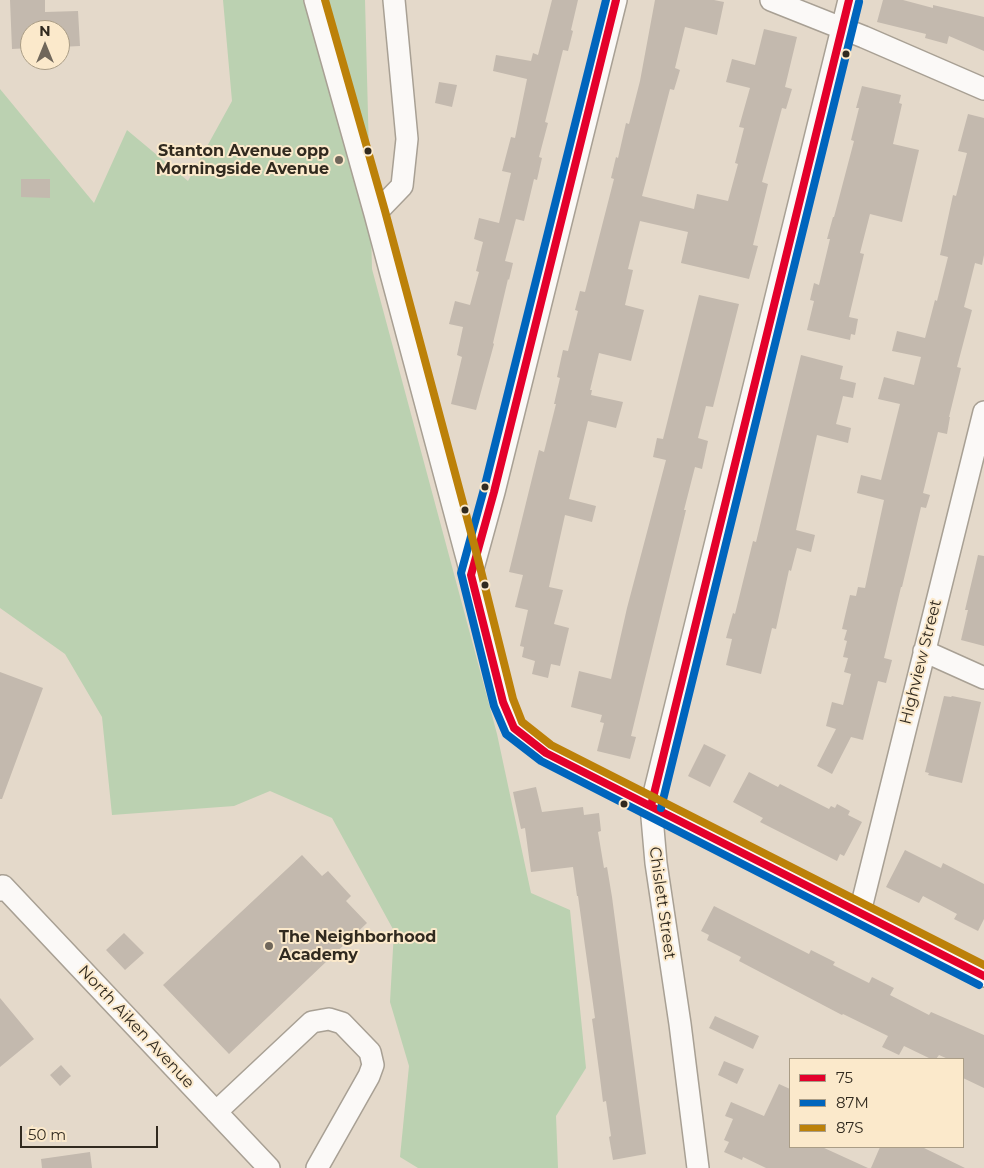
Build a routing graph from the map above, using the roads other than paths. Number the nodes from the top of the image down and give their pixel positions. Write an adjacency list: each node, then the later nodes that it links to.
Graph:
1 (315, 0): 8 (street)
2 (394, 0): 8 (street)
3 (616, 0): 10 (street)
4 (770, 0): 6 (street)
5 (850, 0): 6 (street, Chislett Street)
6 (842, 28): 7 (street); 13 (street, Chislett Street)
7 (984, 89)
8 (375, 214): 10 (street)
9 (983, 417): 11 (street, Highview Street)
10 (471, 575): 13 (street)
11 (924, 651): 12 (street); 15 (street, Highview Street)
12 (984, 678)
13 (651, 806): 15 (street); 20 (street, Chislett Street)
14 (2, 888): 17 (street, North Aiken Avenue)
15 (860, 912): 16 (street)
16 (984, 976)
17 (216, 1112): 18 (street, North Aiken Avenue); 19 (street)
18 (269, 1168)
19 (317, 1168)
20 (698, 1168)

